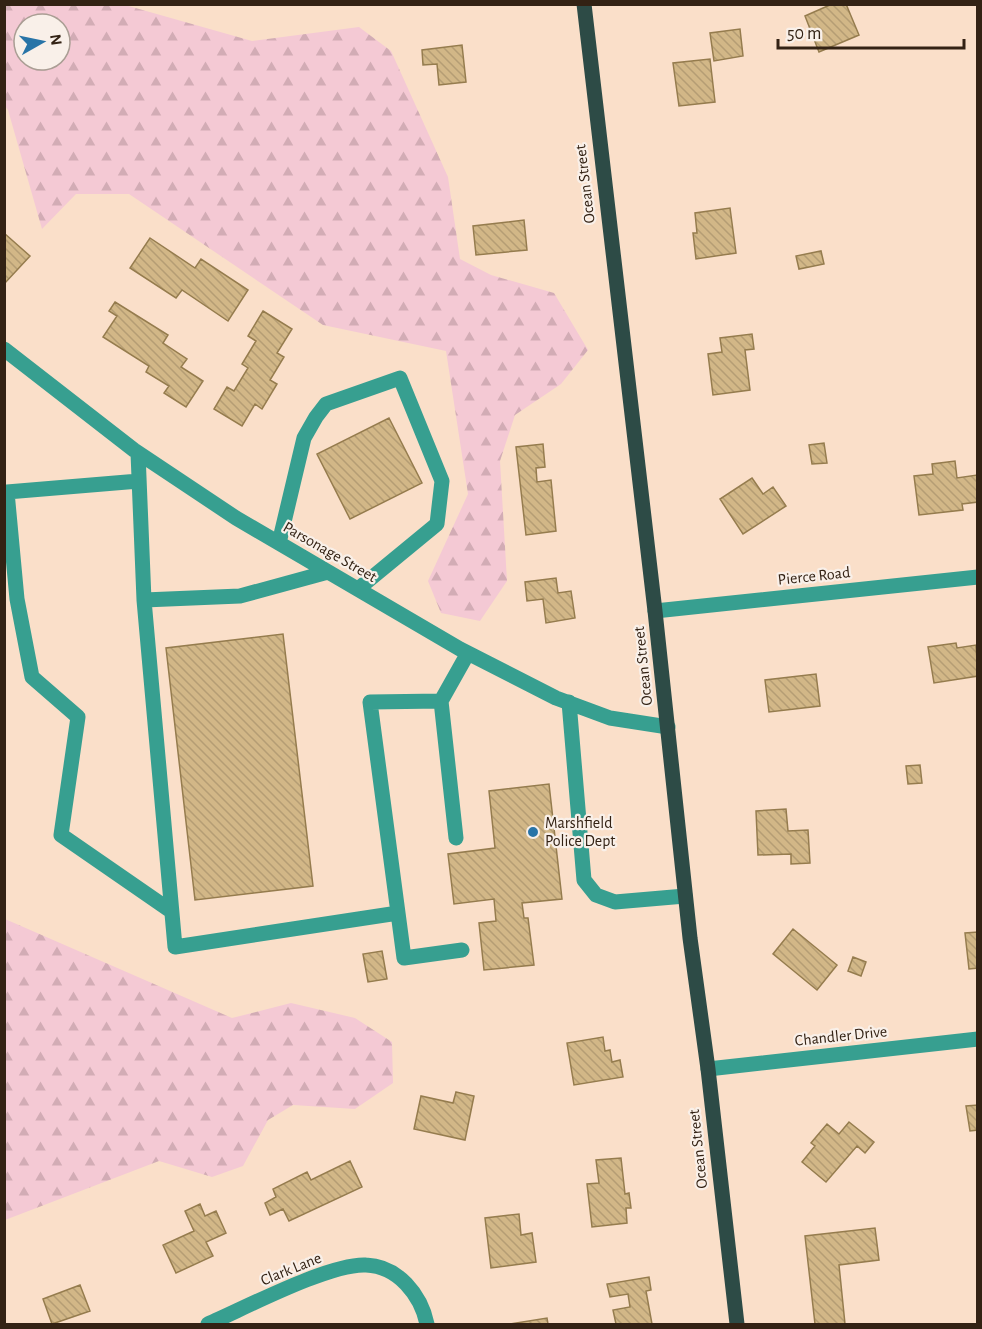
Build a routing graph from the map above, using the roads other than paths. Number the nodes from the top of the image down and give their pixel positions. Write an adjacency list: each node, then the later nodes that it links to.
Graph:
1 (584, 4): 11 (main road, Ocean Street)
2 (4, 349): 3 (street, Parsonage Street)
3 (138, 453): 4 (street); 6 (street, Parsonage Street)
4 (139, 481): 5 (street); 10 (street)
5 (6, 492): 18 (street)
6 (279, 543): 7 (street, Parsonage Street); 9 (street)
7 (328, 572): 9 (street, Parsonage Street); 10 (street)
8 (978, 577): 11 (street, Pierce Road)
9 (358, 589): 12 (street, Parsonage Street)
10 (144, 600): 18 (street)
11 (655, 611): 15 (main road, Ocean Street)
12 (468, 653): 13 (street); 14 (street, Parsonage Street)
13 (441, 701): 16 (street); 19 (street)
14 (569, 702): 15 (street, Parsonage Street); 17 (street)
15 (668, 728): 17 (main road, Ocean Street)
16 (456, 838)
17 (685, 896): 22 (main road, Ocean Street)
18 (171, 911): 19 (street)
19 (398, 914): 20 (street)
20 (462, 950)
21 (978, 1039): 22 (street, Chandler Drive)
22 (708, 1069): 25 (main road, Ocean Street)
23 (208, 1324): 24 (street, Clark Lane)
24 (426, 1324)
25 (737, 1324)

